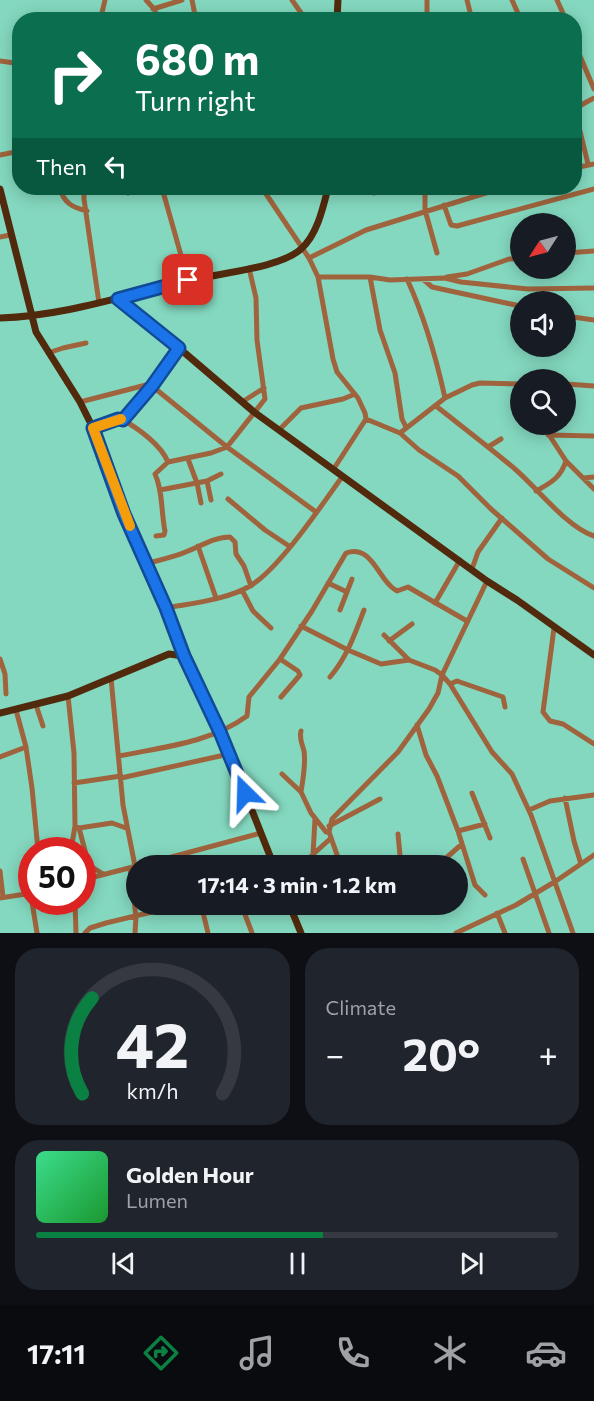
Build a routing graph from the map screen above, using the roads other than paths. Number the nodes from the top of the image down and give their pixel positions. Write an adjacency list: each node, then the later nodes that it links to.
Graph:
1 (146, 0): 3 (street)
2 (182, 0): 3 (street)
3 (153, 9): 4 (street)
4 (154, 12)
5 (582, 61): 6 (street)
6 (594, 89)
7 (582, 137): 8 (street)
8 (591, 164)
9 (0, 189): 20 (main road)
10 (63, 195): 21 (street)
11 (85, 195): 21 (street)
12 (164, 195): 35 (street)
13 (267, 195): 24 (street)
14 (326, 195): 24 (main road)
15 (425, 195): 19 (street)
16 (478, 195): 18 (street)
17 (572, 195): 18 (street)
18 (444, 205): 19 (street)
19 (425, 210): 27 (street); 28 (street)
20 (2, 211): 22 (main road)
21 (87, 211): 39 (street)
22 (10, 235): 23 (street); 41 (main road)
23 (0, 237)
24 (302, 249): 28 (street); 30 (main road)
25 (594, 251): 26 (street)
26 (576, 252)
27 (436, 253)
28 (309, 258): 32 (street)
29 (510, 259): 33 (street)
30 (249, 268): 35 (main road); 52 (street)
31 (370, 277): 32 (street); 34 (street); 61 (street)
32 (318, 278): 53 (street)
33 (446, 278): 36 (street); 37 (street)
34 (407, 279): 36 (street); 54 (street)
35 (188, 280): 38 (main road)
36 (424, 280): 40 (street)
37 (593, 287)
38 (118, 299): 39 (main road); 46 (main road)
39 (99, 303): 41 (main road)
40 (510, 304)
41 (31, 317): 43 (main road); 47 (main road)
42 (576, 317): 44 (street)
43 (0, 318)
44 (594, 320)
45 (86, 343): 47 (street)
46 (179, 348): 50 (street); 56 (main road)
47 (48, 353): 55 (main road)
48 (510, 384): 54 (street)
49 (576, 385): 51 (street)
50 (152, 386): 55 (street); 60 (street); 68 (street)
51 (594, 386)
52 (264, 388): 56 (street); 58 (street)
53 (355, 394): 59 (street); 63 (street)
54 (445, 399): 57 (street)
55 (80, 402): 62 (main road)
56 (242, 402): 58 (main road)
57 (436, 406): 61 (street); 69 (street)
58 (254, 412): 63 (main road); 68 (street)
59 (366, 419): 64 (street); 73 (street)
60 (123, 420): 62 (street); 72 (street)
61 (406, 427): 64 (street)
62 (93, 428): 93 (main road)
63 (279, 430): 73 (main road)
64 (400, 433): 87 (street)
65 (548, 435): 66 (street); 71 (street)
66 (594, 436)
67 (501, 439): 69 (street)
68 (227, 447): 70 (street); 86 (street)
69 (488, 447): 82 (street)
70 (188, 459): 72 (street); 79 (street)
71 (566, 461): 77 (street); 82 (street)
72 (168, 462): 81 (street)
73 (333, 470): 75 (main road)
74 (221, 474): 78 (street)
75 (342, 477): 86 (street); 92 (main road)
76 (594, 477): 77 (street)
77 (583, 478): 80 (street)
78 (207, 481): 79 (street); 84 (street)
79 (196, 483): 81 (street); 85 (street)
80 (594, 489)
81 (160, 490): 88 (street)
82 (536, 491): 89 (street)
83 (228, 499): 91 (street)
84 (211, 500)
85 (201, 503)
86 (316, 512): 91 (street)
87 (502, 518): 94 (street); 99 (street)
88 (156, 536)
89 (594, 536)
90 (198, 546): 93 (street); 98 (street); 102 (street)
91 (289, 546): 98 (street)
92 (460, 561): 94 (main road); 103 (street)
93 (145, 564): 104 (main road)
94 (472, 569): 96 (main road)
95 (352, 579): 101 (street)
96 (487, 581): 107 (street); 111 (main road)
97 (328, 583): 101 (street); 103 (street); 109 (street)
98 (251, 586): 100 (street)
99 (594, 588)
100 (242, 590): 102 (street); 110 (street)
101 (347, 592): 105 (street)
102 (216, 598): 104 (street)
103 (435, 603): 107 (street)
104 (166, 608): 113 (main road)
105 (340, 610)
106 (364, 610): 115 (street)
107 (466, 621): 122 (street)
108 (412, 624): 114 (street)
109 (301, 626): 115 (street); 119 (street)
110 (271, 628)
111 (554, 628): 117 (main road); 137 (street)
112 (384, 635): 114 (street)
113 (177, 640): 116 (main road); 118 (main road)
114 (389, 641): 121 (street)
115 (348, 650): 121 (street); 123 (street)
116 (169, 654): 118 (main road); 124 (main road)
117 (594, 655)
118 (184, 656): 136 (main road)
119 (280, 658): 128 (street); 136 (street)
120 (0, 659): 126 (street)
121 (409, 660): 122 (street)
122 (441, 675): 125 (street); 133 (street)
123 (330, 677)
124 (111, 678): 127 (main road); 140 (street)
125 (450, 684): 130 (street); 150 (street)
126 (6, 694)
127 (68, 696): 129 (main road); 144 (street)
128 (281, 697)
129 (36, 705): 131 (main road); 134 (street)
130 (505, 706)
131 (16, 710): 132 (main road); 138 (street)
132 (0, 713)
133 (417, 725): 155 (street); 156 (street)
134 (43, 726)
135 (301, 731): 145 (street)
136 (220, 732): 139 (main road); 140 (street)
137 (594, 744)
138 (26, 747): 141 (street); 159 (street)
139 (230, 754): 143 (street); 157 (main road)
140 (119, 756): 143 (street)
141 (0, 757)
142 (282, 774): 145 (street)
143 (121, 777): 144 (street); 154 (street)
144 (74, 783): 153 (street)
145 (301, 792): 151 (street)
146 (472, 793): 152 (street)
147 (594, 795): 148 (street)
148 (565, 798): 150 (street); 173 (street)
149 (380, 799): 155 (street)
150 (529, 810): 178 (street)
151 (315, 819): 155 (street); 167 (street)
152 (485, 824): 156 (street); 162 (street)
153 (77, 827): 154 (street); 160 (street); 176 (street)
154 (126, 828): 164 (street)
155 (329, 829): 161 (street)
156 (458, 831): 163 (street)
157 (261, 832): 165 (street); 166 (main road)
158 (398, 834): 169 (street)
159 (37, 837)
160 (74, 837)
161 (330, 838): 167 (street); 168 (street)
162 (490, 838)
163 (462, 844): 170 (street); 181 (street)
164 (132, 855)
165 (176, 855)
166 (270, 855)
167 (313, 855)
168 (336, 855)
169 (400, 855)
170 (449, 855)
171 (594, 855): 173 (street)
172 (523, 859): 179 (street)
173 (580, 864): 178 (street)
174 (126, 868): 176 (street)
175 (0, 871): 182 (street)
176 (103, 874): 177 (street)
177 (96, 876)
178 (556, 881): 179 (street); 201 (street)
179 (534, 894): 183 (street); 200 (street)
180 (18, 895): 182 (street)
181 (485, 895)
182 (2, 897)
183 (497, 913): 198 (street); 199 (street)
184 (34, 915): 191 (street)
185 (75, 915): 192 (street)
186 (144, 915): 190 (street)
187 (204, 915): 195 (street)
188 (245, 915): 196 (street)
189 (294, 915): 197 (main road)
190 (136, 917): 193 (street); 194 (street)
191 (37, 933)
192 (76, 933)
193 (85, 933)
194 (135, 933)
195 (208, 933)
196 (252, 933)
197 (301, 933)
198 (456, 933)
199 (505, 933)
200 (549, 933)
201 (571, 933)

